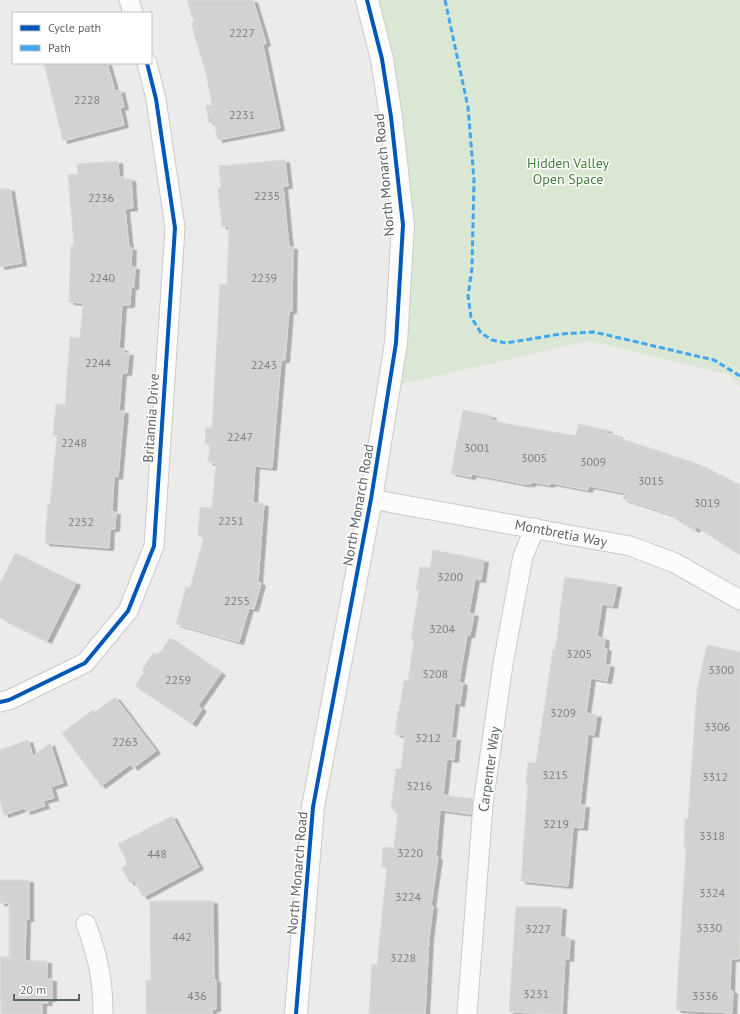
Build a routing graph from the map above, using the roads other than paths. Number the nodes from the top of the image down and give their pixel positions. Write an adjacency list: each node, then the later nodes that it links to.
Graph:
1 (129, 0): 3 (street)
2 (367, 0): 5 (street, North Monarch Road)
3 (133, 12)
4 (147, 64): 8 (street, Britannia Drive)
5 (371, 499): 6 (street, Montbretia Way); 11 (street, North Monarch Road)
6 (535, 528): 7 (street, Montbretia Way); 12 (street, Carpenter Way)
7 (740, 600)
8 (0, 702)
9 (86, 924): 10 (street)
10 (103, 1014)
11 (296, 1014)
12 (467, 1014)

